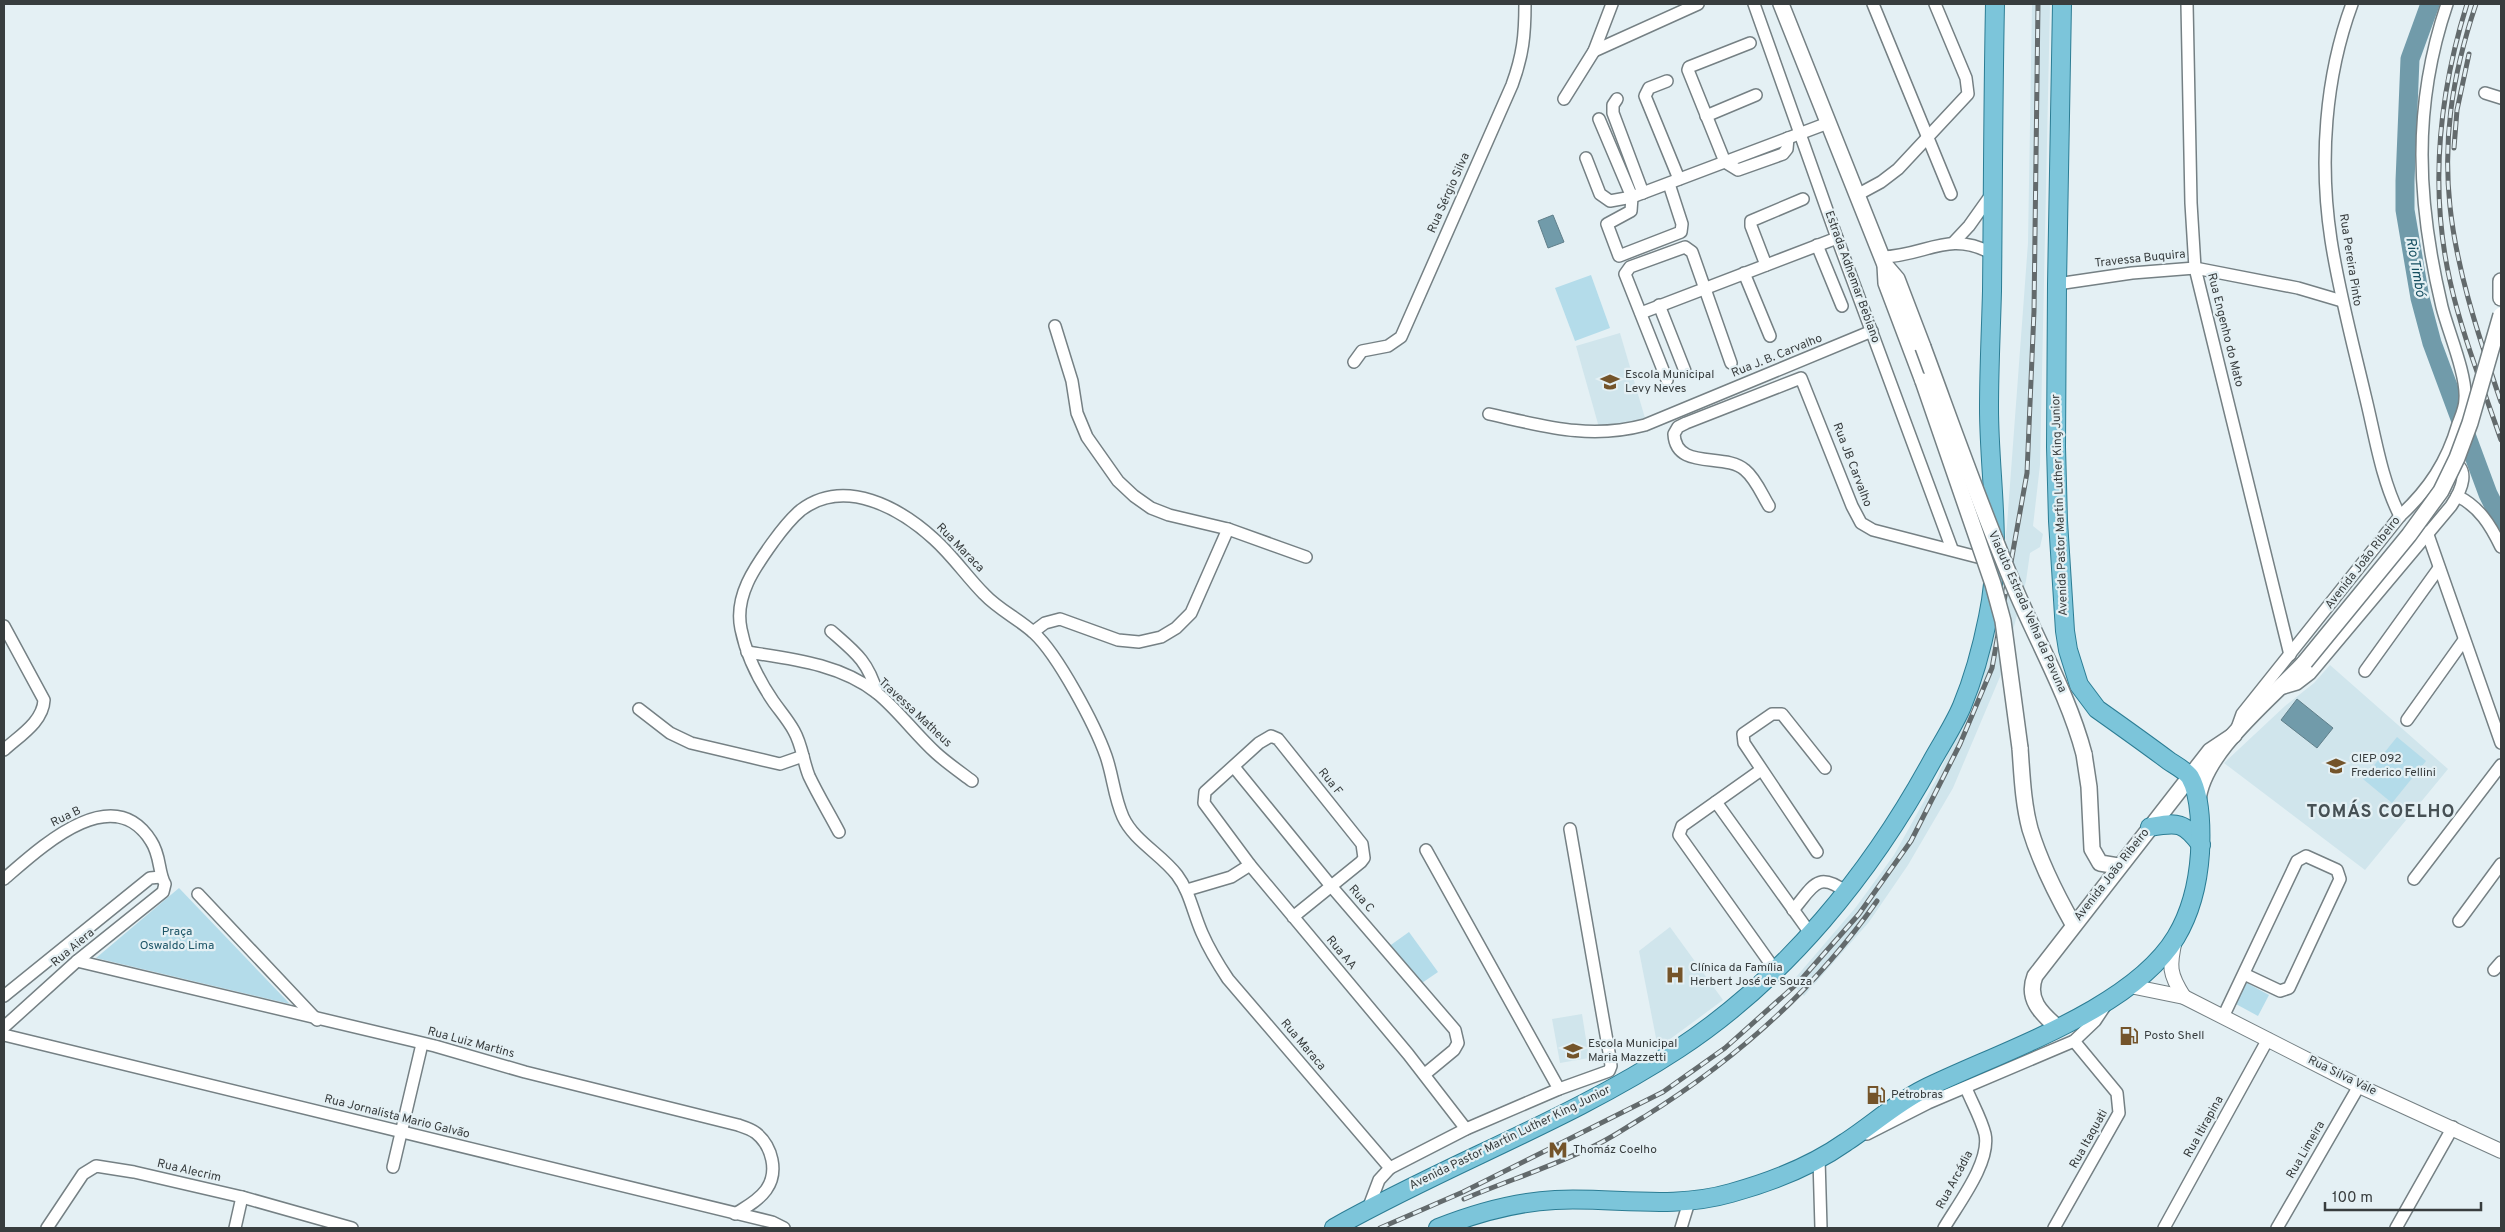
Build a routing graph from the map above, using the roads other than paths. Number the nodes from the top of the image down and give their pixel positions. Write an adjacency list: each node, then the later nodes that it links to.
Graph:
1 (1525, 4): 55 (street, Rua Sérgio Silva)
2 (1612, 4): 14 (street)
3 (1698, 4): 14 (street)
4 (1754, 4): 24 (street, Estrada Adhemar Bebiano)
5 (1781, 4): 23 (main road)
6 (1873, 4): 25 (street)
7 (1935, 4): 25 (street)
8 (1995, 4): 32 (main road, Avenida Pastor Martin Luther King Junior)
9 (2062, 4): 44 (main road, Avenida Pastor Martin Luther King Junior)
10 (2187, 4): 41 (street, Rua Engenho do Mato)
11 (2352, 4): 47 (street, Rua Pereira Pinto)
12 (2447, 4): 60 (street, Avenida João Ribeiro)
13 (1750, 43): 21 (street)
14 (1594, 52): 19 (street)
15 (1667, 81): 28 (street)
16 (2485, 93): 18 (street)
17 (1756, 95): 21 (street)
18 (2501, 98)
19 (1564, 99)
20 (1617, 99): 29 (street)
21 (1706, 116): 27 (street)
22 (1599, 120): 33 (street)
23 (1828, 123): 24 (street); 31 (main road)
24 (1800, 134): 27 (street); 35 (street, Estrada Adhemar Bebiano)
25 (1928, 137): 30 (street); 31 (street)
26 (1586, 158): 33 (street)
27 (1725, 162): 28 (street)
28 (1674, 181): 29 (street); 33 (street)
29 (1644, 193): 33 (street)
30 (1951, 194)
31 (1857, 195): 39 (main road)
32 (1991, 195): 36 (street); 38 (main road, Avenida Pastor Martin Luther King Junior)
33 (1632, 198)
34 (1803, 199): 40 (street)
35 (1837, 238): 37 (street); 53 (street, Estrada Adhemar Bebiano)
36 (1954, 242): 38 (street); 39 (street)
37 (1817, 245): 40 (street); 49 (street)
38 (1991, 253): 69 (main road, Avenida Pastor Martin Luther King Junior)
39 (1884, 261): 102 (main road, Viaduto Estrada Velha da Pavuna, bridge); 114 (main road, Viaduto Estrada Velha da Pavuna, bridge)
40 (1766, 265): 42 (street)
41 (2196, 268): 44 (street, Travessa Buquira); 47 (street, Travessa Buquira); 76 (street, Rua Engenho do Mato)
42 (1744, 273): 45 (street); 54 (street)
43 (2501, 281): 46 (main road)
44 (2056, 284): 90 (main road, Avenida Pastor Martin Luther King Junior)
45 (1704, 288): 48 (street); 50 (street); 56 (street)
46 (2501, 298)
47 (2342, 301): 63 (street, Rua Pereira Pinto)
48 (1659, 305): 50 (street); 57 (street)
49 (1842, 306)
50 (1641, 313): 58 (street)
51 (2501, 315): 78 (main road, Avenida João Ribeiro, bridge)
52 (1055, 326): 64 (street)
53 (1872, 331): 59 (street, Rua J. B. Carvalho); 67 (street, Estrada Adhemar Bebiano)
54 (1770, 336)
55 (1354, 362)
56 (1731, 363)
57 (1684, 372)
58 (1667, 380)
59 (1489, 414)
60 (2446, 460): 61 (street); 63 (street, Avenida João Ribeiro)
61 (2457, 496): 65 (street); 66 (street)
62 (1769, 506): 67 (street, Rua JB Carvalho)
63 (2400, 516): 76 (street, Avenida João Ribeiro)
64 (1228, 529): 68 (street); 73 (street)
65 (2427, 532): 70 (street); 78 (street)
66 (2501, 547)
67 (1952, 550): 69 (street, Rua JB Carvalho)
68 (1306, 557)
69 (1994, 561): 109 (main road, Avenida Pastor Martin Luther King Junior)
70 (2439, 568): 74 (street); 77 (street)
71 (5, 631): 84 (street)
72 (831, 631): 79 (street)
73 (1033, 632): 75 (street, Rua Maraca); 107 (street, Rua Maraca)
74 (2464, 640): 81 (street); 83 (street)
75 (747, 652): 79 (street, Travessa Matheus); 85 (street, Rua Maraca)
76 (2290, 655): 82 (street, Avenida João Ribeiro)
77 (2365, 671)
78 (2280, 689): 82 (main road, Avenida João Ribeiro)
79 (877, 693): 91 (street, Travessa Matheus)
80 (639, 709): 85 (street)
81 (2407, 720)
82 (2234, 735): 90 (main road, Avenida João Ribeiro); 93 (main road, Avenida João Ribeiro)
83 (2501, 743)
84 (4, 750)
85 (802, 756): 96 (street, Rua Maraca)
86 (2501, 765): 105 (street)
87 (1234, 767): 101 (street, Rua AA); 106 (street, Rua C); 106 (street, Rua F)
88 (1825, 768): 89 (street)
89 (1761, 770): 92 (street); 99 (street)
90 (2190, 776): 93 (main road); 94 (main road, Avenida João Ribeiro)
91 (972, 781)
92 (1716, 802): 111 (street); 118 (street)
93 (2198, 805): 97 (main road)
94 (2150, 827): 97 (main road); 102 (main road, Avenida João Ribeiro)
95 (1570, 829): 135 (street)
96 (840, 832)
97 (2201, 845): 116 (main road)
98 (1426, 850): 135 (street)
99 (1817, 852)
100 (2501, 864): 113 (street)
101 (1250, 865): 107 (street); 112 (street, Rua AA)
102 (2118, 866): 114 (main road, Avenida João Ribeiro)
103 (162, 877): 104 (street, Rua B); 108 (street, Rua B); 121 (street, Rua Aiera)
104 (4, 879)
105 (2414, 879)
106 (1332, 886): 112 (street); 132 (street, Rua C)
107 (1187, 890): 143 (street, Rua Maraca)
108 (163, 892): 117 (street, Rua Aiera)
109 (1846, 892): 111 (street); 115 (main road, Avenida Pastor Martin Luther King Junior)
110 (198, 894): 125 (street)
111 (1793, 910): 115 (street)
112 (1293, 917): 132 (street, Rua AA)
113 (2458, 921)
114 (2073, 924): 127 (main road, Avenida João Ribeiro)
115 (1810, 933): 118 (main road, Avenida Pastor Martin Luther King Junior)
116 (2176, 938): 120 (main road); 122 (street)
117 (77, 961): 125 (street, Rua Luiz Martins); 126 (street, Rua Aiera)
118 (1775, 970): 146 (main road, Avenida Pastor Martin Luther King Junior)
119 (2244, 974): 119 (street); 124 (street)
120 (2130, 986): 122 (street, Rua Silva Vale); 123 (main road)
121 (4, 996)
122 (2184, 997): 124 (street, Rua Silva Vale)
123 (2109, 1000): 127 (main road); 130 (street)
124 (2223, 1016): 129 (street, Rua Silva Vale)
125 (317, 1020): 131 (street, Rua Luiz Martins)
126 (4, 1027)
127 (2057, 1027): 139 (main road)
128 (4, 1035): 138 (street, Rua Jornalista Mario Galvão)
129 (2268, 1039): 133 (street, Rua Silva Vale); 158 (street, Rua Itirapina)
130 (2074, 1040): 134 (street); 157 (street, Rua Itaquati)
131 (422, 1044): 138 (street); 147 (street, Rua Luiz Martins)
132 (1425, 1074): 137 (street, Rua AA)
133 (2359, 1086): 136 (street, Rua Silva Vale); 159 (street, Rua Limeira)
134 (1966, 1088): 139 (street); 156 (street, Rua Arcádia)
135 (1559, 1089): 137 (street)
136 (2453, 1127): 140 (street, Rua Silva Vale); 160 (street)
137 (1466, 1129): 143 (street)
138 (400, 1132): 142 (street); 147 (street, Rua Jornalista Mario Galvão)
139 (1845, 1144): 141 (main road)
140 (2501, 1151)
141 (1819, 1159): 145 (main road); 155 (street)
142 (392, 1167)
143 (1390, 1168): 146 (street)
144 (242, 1197): 148 (street, Rua Alecrim); 149 (street); 150 (street, Rua Alecrim)
145 (1689, 1202): 153 (main road); 154 (street)
146 (1368, 1209): 152 (main road, Avenida Pastor Martin Luther King Junior)
147 (735, 1214): 151 (street, Rua Jornalista Mario Galvão)
148 (47, 1228)
149 (236, 1228)
150 (352, 1228)
151 (784, 1228)
152 (1334, 1228)
153 (1438, 1228)
154 (1681, 1228)
155 (1821, 1228)
156 (1944, 1228)
157 (2054, 1228)
158 (2164, 1228)
159 (2277, 1228)
160 (2396, 1228)

